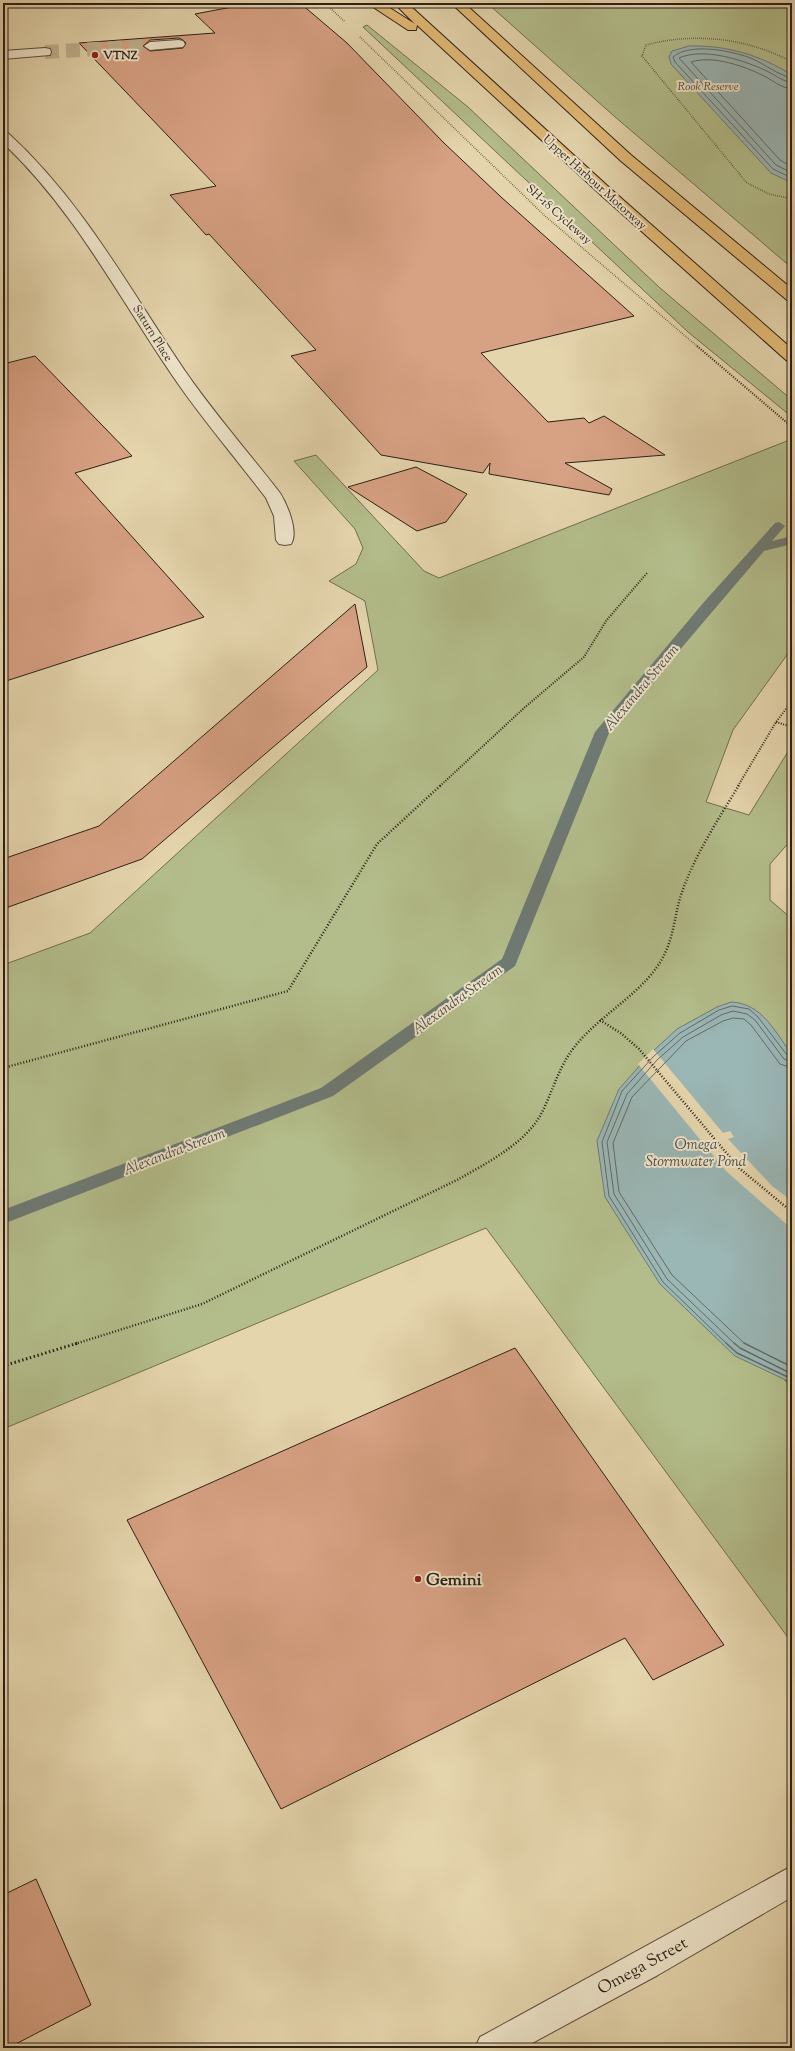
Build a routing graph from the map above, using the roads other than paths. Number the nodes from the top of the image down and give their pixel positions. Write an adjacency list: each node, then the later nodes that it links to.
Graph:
1 (373, 3): 7 (highway)
2 (400, 3): 7 (highway, Upper Harbour Motorway)
3 (457, 3): 10 (highway)
4 (179, 44): 5 (street)
5 (150, 46)
6 (45, 52): 8 (street)
7 (454, 53): 11 (highway, Upper Harbour Motorway)
8 (3, 55)
9 (3, 136): 12 (street, Saturn Place)
10 (792, 297)
11 (792, 358)
12 (286, 540)
13 (792, 1881): 14 (street, Omega Street)
14 (491, 2048)

